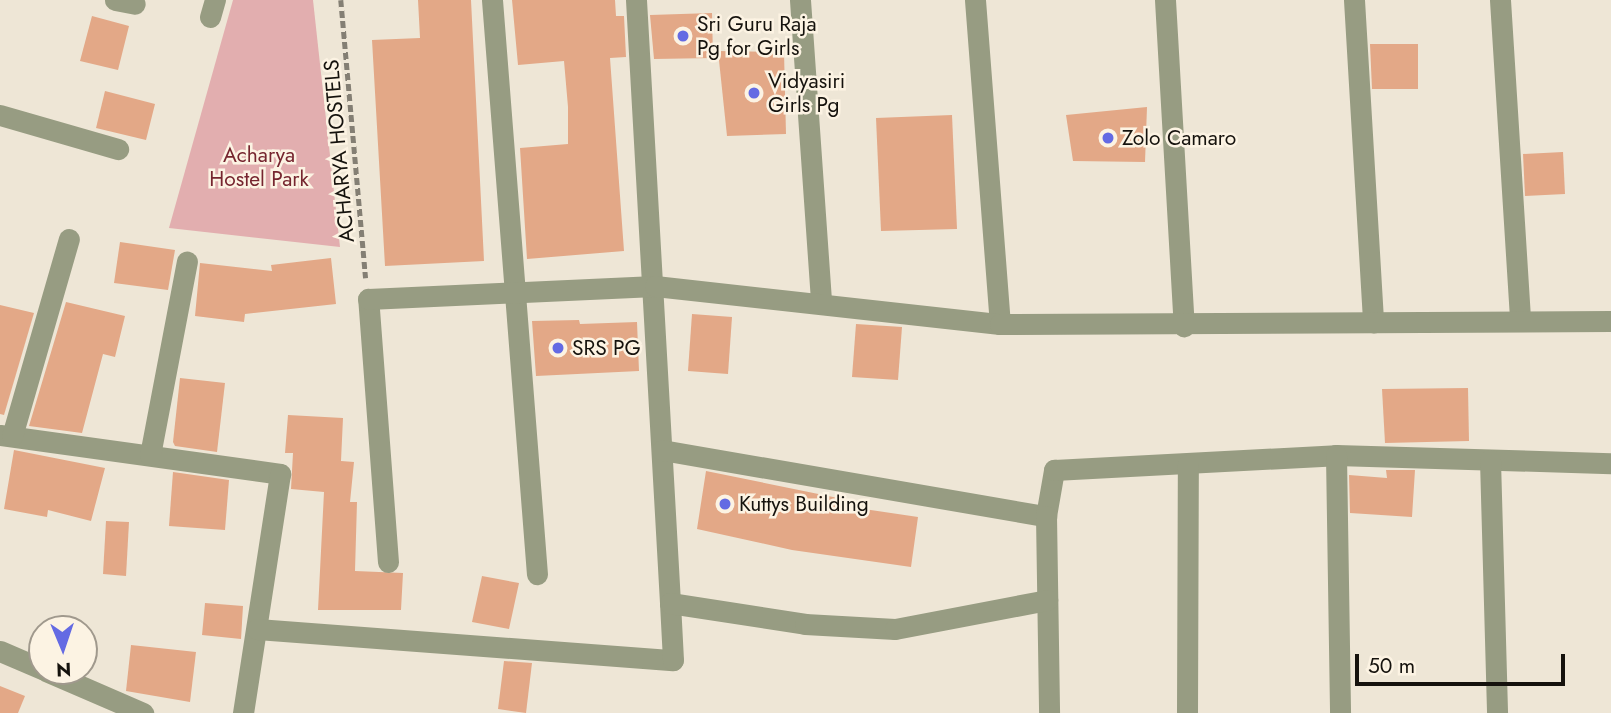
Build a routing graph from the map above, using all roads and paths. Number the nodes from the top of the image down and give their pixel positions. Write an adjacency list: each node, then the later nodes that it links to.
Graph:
1 (341, 0): 15 (path, ACHARYA HOSTELS)
2 (492, 0): 14 (street)
3 (636, 0): 13 (street)
4 (800, 0): 16 (street)
5 (975, 0): 20 (street)
6 (1166, 0): 21 (street)
7 (1354, 0): 19 (street)
8 (1500, 0): 17 (street)
9 (0, 115): 10 (street)
10 (118, 149)
11 (69, 239): 22 (street)
12 (187, 261): 24 (street)
13 (655, 286): 14 (street); 16 (street); 23 (street)
14 (514, 289): 15 (street); 31 (street)
15 (368, 299): 30 (street)
16 (821, 303): 20 (street)
17 (1520, 320): 18 (street); 19 (street)
18 (1611, 321)
19 (1373, 322): 21 (street)
20 (1000, 324): 21 (street)
21 (1184, 326)
22 (6, 436): 24 (street)
23 (662, 450): 29 (street); 33 (street)
24 (150, 455): 34 (street)
25 (1336, 455): 26 (street); 28 (street); 42 (street)
26 (1490, 460): 27 (street); 43 (street)
27 (1611, 463)
28 (1188, 465): 29 (street); 41 (street)
29 (1046, 516): 32 (street)
30 (388, 562)
31 (537, 574)
32 (1048, 600): 33 (street); 40 (street)
33 (670, 603): 34 (street)
34 (257, 629): 38 (street)
35 (0, 651): 36 (street)
36 (28, 663)
37 (79, 685): 39 (street)
38 (237, 711)
39 (144, 713)
40 (1049, 713)
41 (1187, 713)
42 (1340, 713)
43 (1497, 713)

